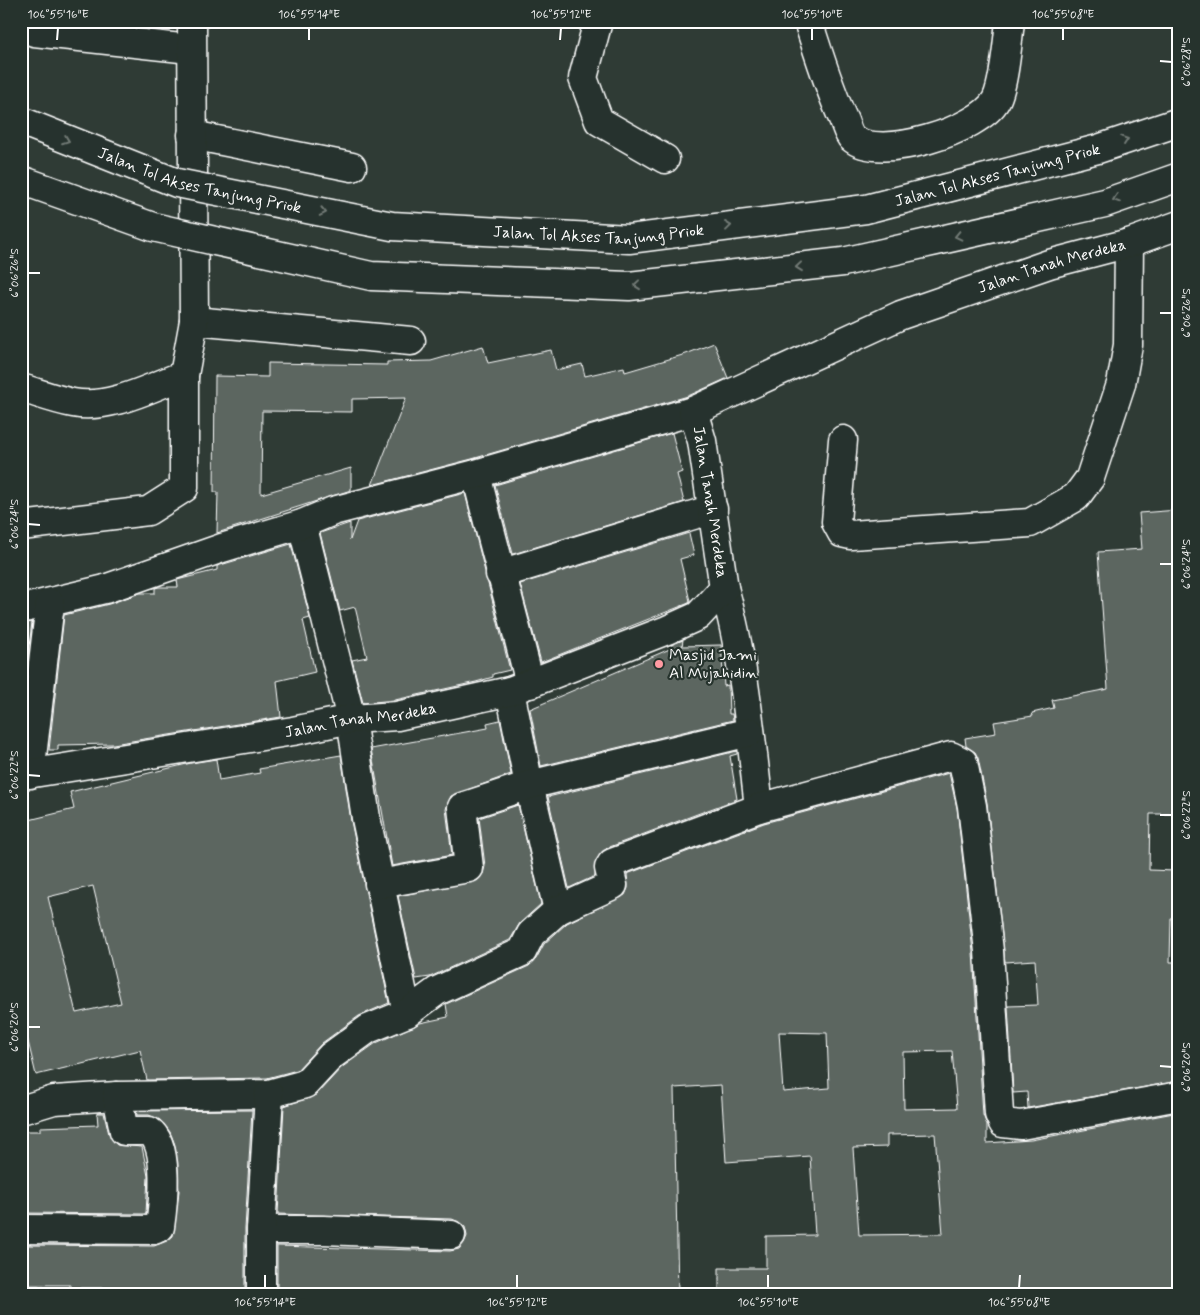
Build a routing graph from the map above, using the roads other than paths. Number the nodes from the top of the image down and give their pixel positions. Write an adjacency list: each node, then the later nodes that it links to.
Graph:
1 (192, 21): 6 (main road)
2 (598, 21): 10 (main road)
3 (808, 21): 4 (main road)
4 (1010, 21)
5 (34, 32): 6 (main road)
6 (190, 49): 9 (main road)
7 (21, 121): 8 (main road, Jalan Tol Akses Tanjung Priok, one-way to 8, bridge)
8 (1179, 122)
9 (192, 135): 11 (main road); 16 (main road)
10 (666, 159)
11 (352, 167)
12 (1179, 177): 13 (main road, one-way to 13, bridge)
13 (21, 180)
14 (1179, 225): 15 (main road, Jalan Tanah Merdeka)
15 (1129, 243): 20 (main road, Jalan Tanah Merdeka); 21 (main road)
16 (194, 321): 17 (main road); 18 (main road)
17 (411, 341)
18 (184, 375): 19 (main road); 25 (main road)
19 (21, 388)
20 (693, 411): 22 (main road); 23 (main road, Jalan Tanah Merdeka)
21 (843, 440)
22 (476, 474): 24 (main road); 26 (main road)
23 (713, 509): 26 (main road); 27 (main road, Jalan Tanah Merdeka)
24 (302, 524): 28 (main road); 31 (main road)
25 (21, 526)
26 (500, 574): 30 (main road)
27 (724, 588): 30 (main road, Jalan Tanah Merdeka); 32 (main road)
28 (50, 603): 29 (main road); 33 (main road)
29 (21, 609)
30 (520, 688): 31 (main road, Jalan Tanah Merdeka); 34 (main road)
31 (351, 719): 33 (main road, Jalan Tanah Merdeka); 36 (main road)
32 (750, 732): 34 (main road); 35 (main road)
33 (26, 774)
34 (529, 785): 36 (main road); 37 (main road)
35 (759, 808): 37 (main road); 41 (main road)
36 (379, 884): 38 (main road)
37 (558, 910): 38 (main road)
38 (407, 1013): 39 (main road)
39 (269, 1094): 40 (main road); 44 (main road)
40 (117, 1096): 42 (main road); 43 (main road)
41 (1179, 1096)
42 (21, 1110)
43 (21, 1229)
44 (260, 1230): 45 (main road); 46 (main road)
45 (451, 1235)
46 (261, 1294)

